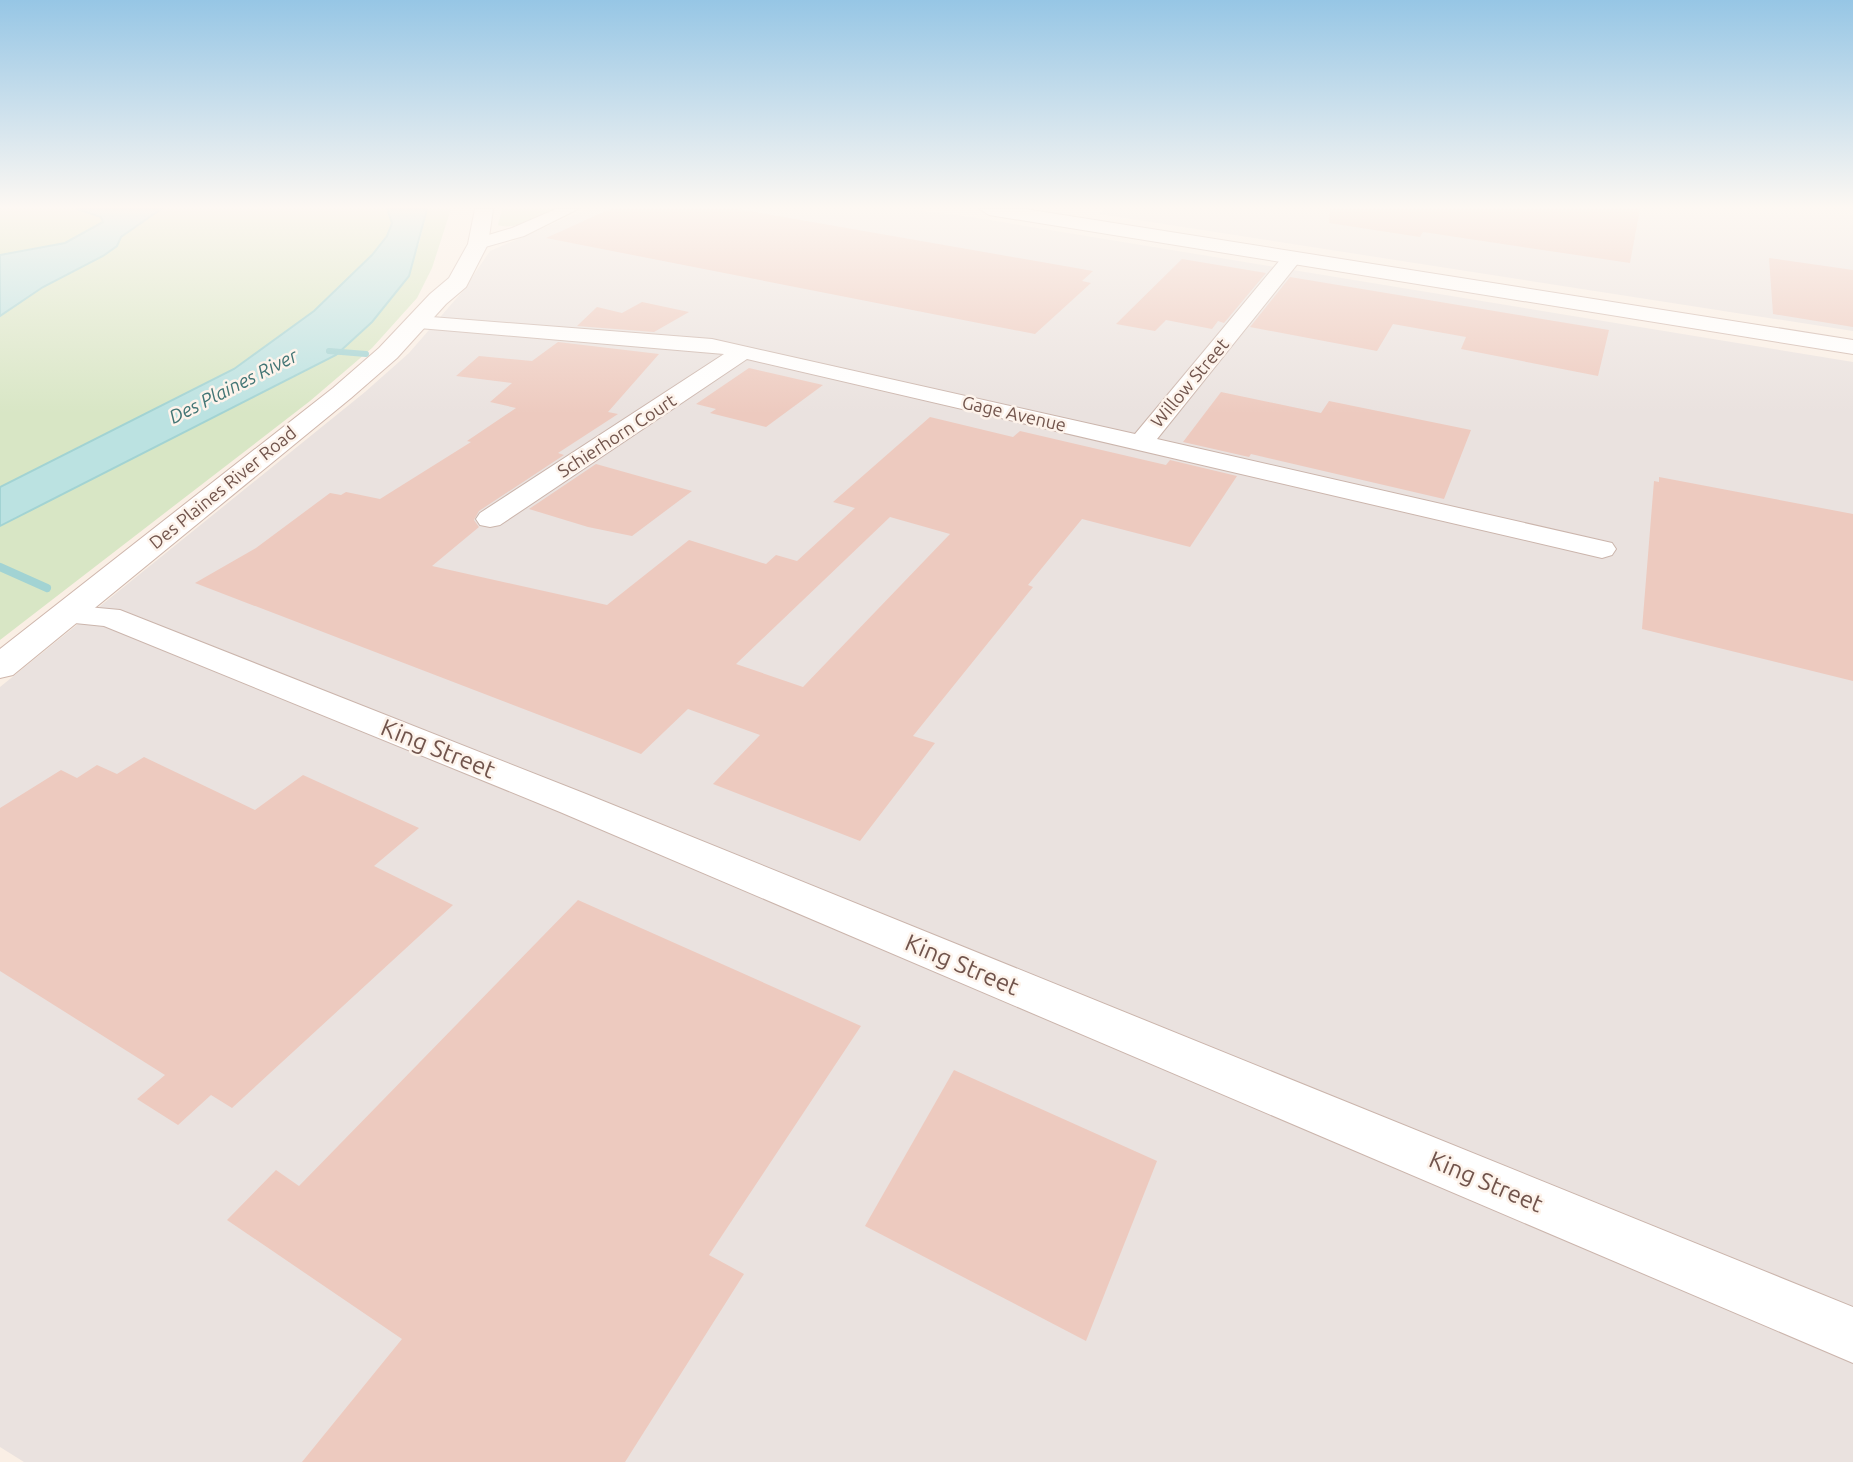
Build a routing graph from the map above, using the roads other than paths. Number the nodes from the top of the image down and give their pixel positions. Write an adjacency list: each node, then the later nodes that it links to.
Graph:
1 (441, 277): 5 (main road, Des Plaines River Road)
2 (461, 277): 5 (main road, Des Plaines River Road)
3 (1276, 277): 9 (street, Willow Street)
4 (1413, 277): 7 (main road)
5 (438, 299): 6 (main road, Des Plaines River Road)
6 (419, 322): 8 (street, Gage Avenue); 12 (main road, Des Plaines River Road)
7 (1853, 347)
8 (743, 352): 9 (street, Gage Avenue); 10 (street, Schierhorn Court)
9 (1141, 443): 11 (street, Gage Avenue)
10 (490, 519)
11 (1602, 549)
12 (66, 614): 13 (main road, Des Plaines River Road); 14 (street, King Street)
13 (0, 667)
14 (1853, 1335)

